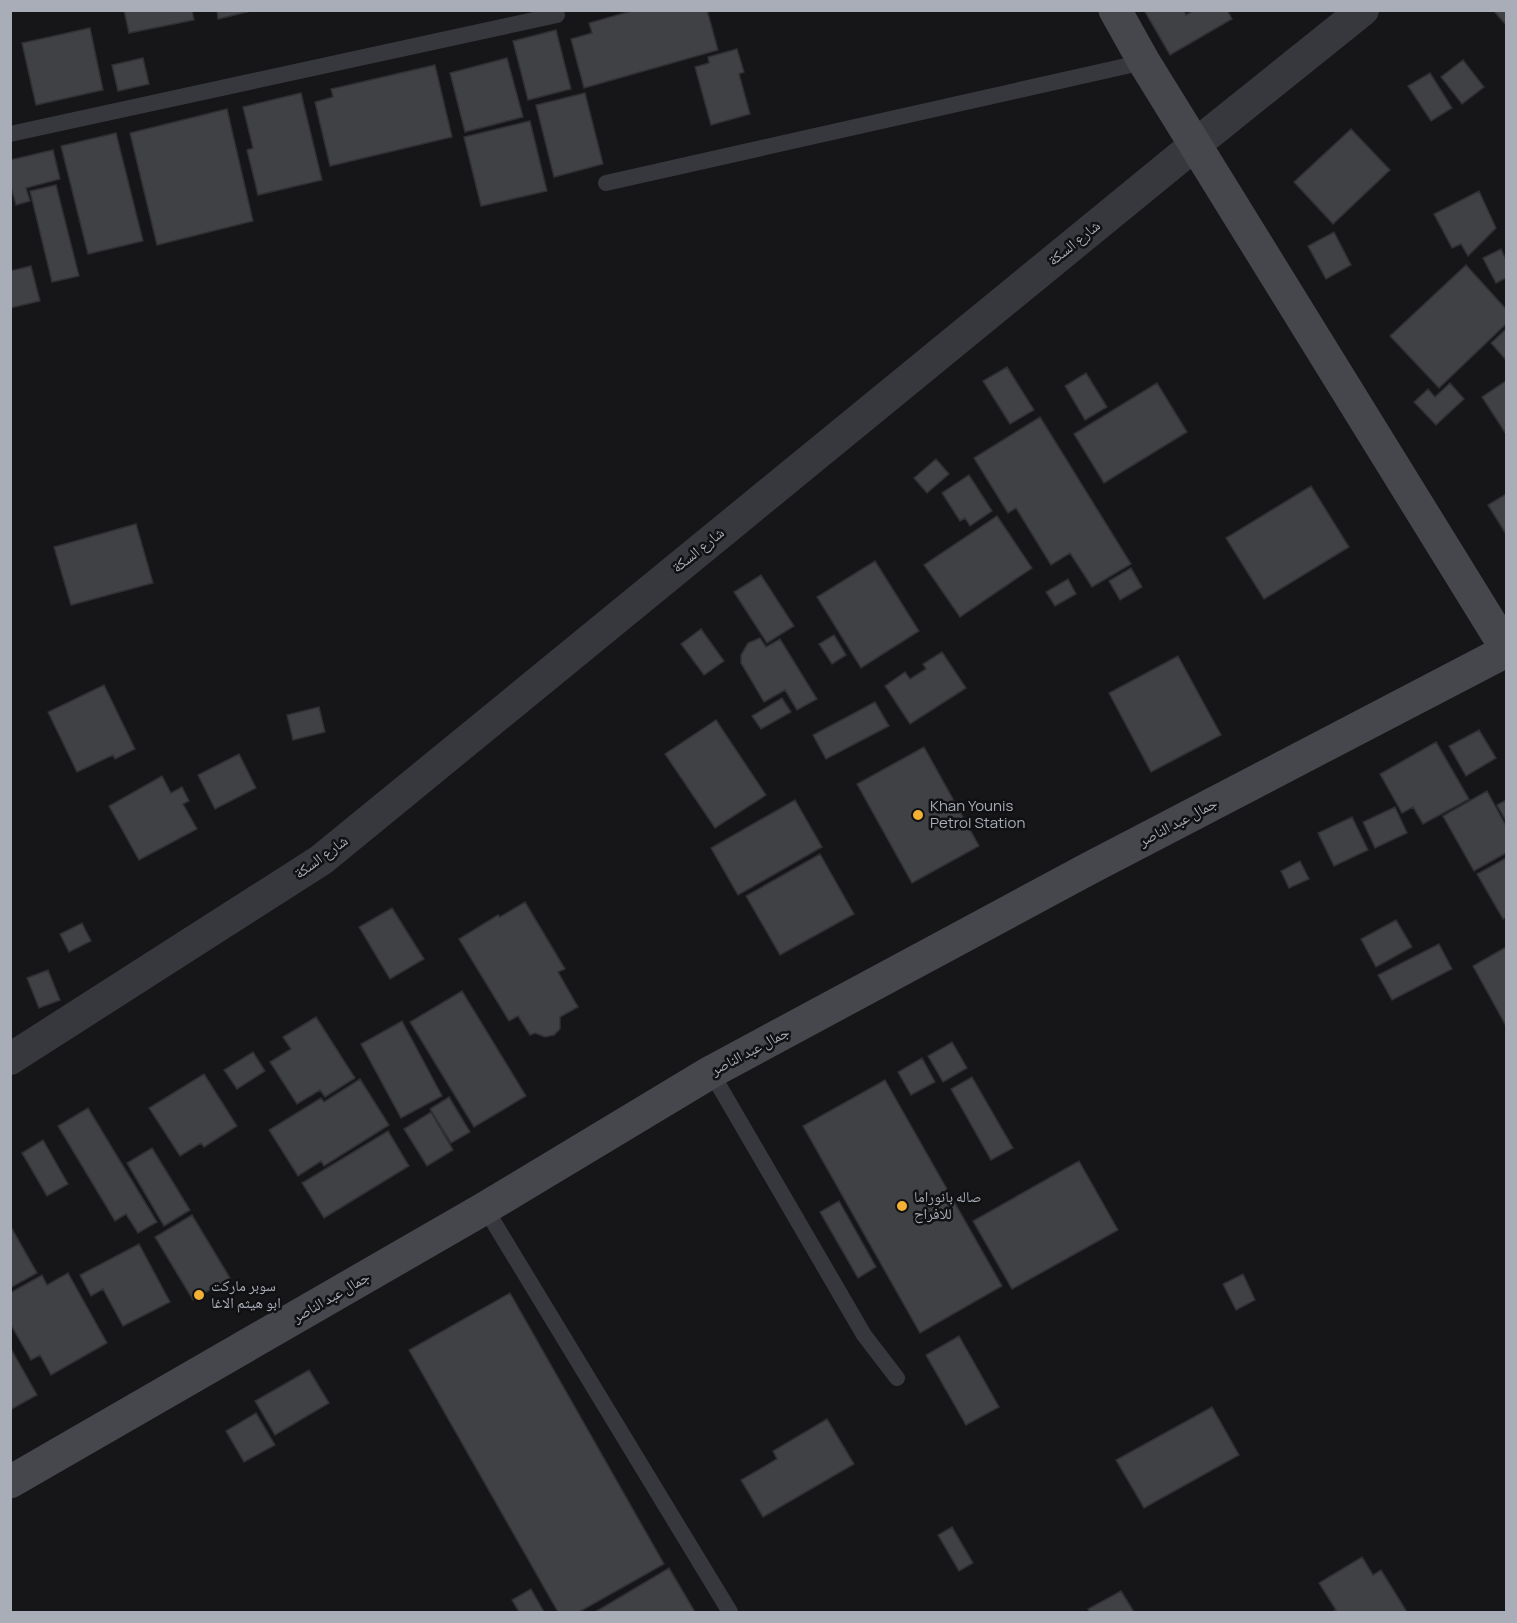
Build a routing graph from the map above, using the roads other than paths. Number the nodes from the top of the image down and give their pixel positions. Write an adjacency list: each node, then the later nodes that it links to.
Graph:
1 (1115, 10): 4 (main road)
2 (1363, 10): 6 (street, شارع السكة)
3 (557, 15): 5 (lane)
4 (1144, 62): 6 (main road); 7 (lane)
5 (10, 134)
6 (1196, 144): 8 (main road); 9 (street, شارع السكة)
7 (606, 183)
8 (1506, 649): 10 (main road, جمال عبد الناصر)
9 (10, 1059)
10 (711, 1072): 11 (main road, جمال عبد الناصر); 12 (lane)
11 (485, 1208): 13 (main road, جمال عبد الناصر); 14 (lane)
12 (897, 1378)
13 (10, 1482)
14 (729, 1612)

